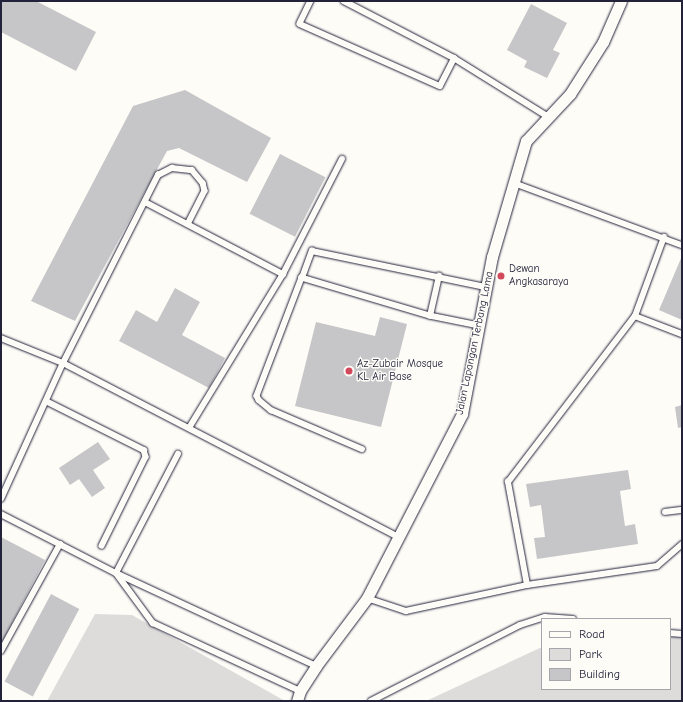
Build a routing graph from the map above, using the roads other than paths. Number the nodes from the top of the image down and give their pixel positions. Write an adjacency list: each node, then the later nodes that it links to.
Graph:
1 (310, 1): 4 (lane)
2 (344, 1): 4 (lane)
3 (621, 1): 5 (street, Jalan Lapangan Terbang Lama)
4 (454, 58): 5 (lane)
5 (547, 116): 7 (street, Jalan Lapangan Terbang Lama)
6 (342, 159): 12 (lane)
7 (514, 183): 10 (lane); 15 (street, Jalan Lapangan Terbang Lama)
8 (145, 202): 9 (lane); 9 (lane); 21 (lane)
9 (188, 224): 12 (lane)
10 (664, 237): 11 (lane); 17 (lane)
11 (682, 245)
12 (283, 274): 23 (lane)
13 (439, 276): 14 (lane); 15 (lane); 16 (lane)
14 (302, 278): 16 (lane); 24 (lane)
15 (486, 287): 18 (street, Jalan Lapangan Terbang Lama)
16 (430, 316): 18 (lane)
17 (635, 316): 19 (lane); 35 (lane)
18 (479, 326): 30 (street, Jalan Lapangan Terbang Lama)
19 (682, 334)
20 (1, 338): 21 (lane)
21 (63, 363): 22 (lane); 23 (lane)
22 (46, 401): 26 (lane); 33 (lane)
23 (189, 428): 30 (lane)
24 (362, 449)
25 (178, 454): 34 (lane)
26 (1, 498)
27 (682, 510): 28 (lane)
28 (665, 512)
29 (1, 514): 31 (lane)
30 (398, 537): 36 (street, Jalan Lapangan Terbang Lama)
31 (60, 544): 34 (lane); 42 (lane)
32 (682, 544): 35 (lane)
33 (102, 546)
34 (116, 573): 43 (lane); 44 (lane)
35 (528, 585): 36 (lane)
36 (367, 598): 43 (street, Jalan Lapangan Terbang Lama)
37 (541, 618): 45 (lane)
38 (542, 618): 39 (lane)
39 (559, 618)
40 (671, 632): 41 (lane)
41 (682, 634)
42 (1, 651)
43 (316, 666): 44 (street, Jalan Lapangan Terbang Lama)
44 (298, 696)
45 (371, 701)

